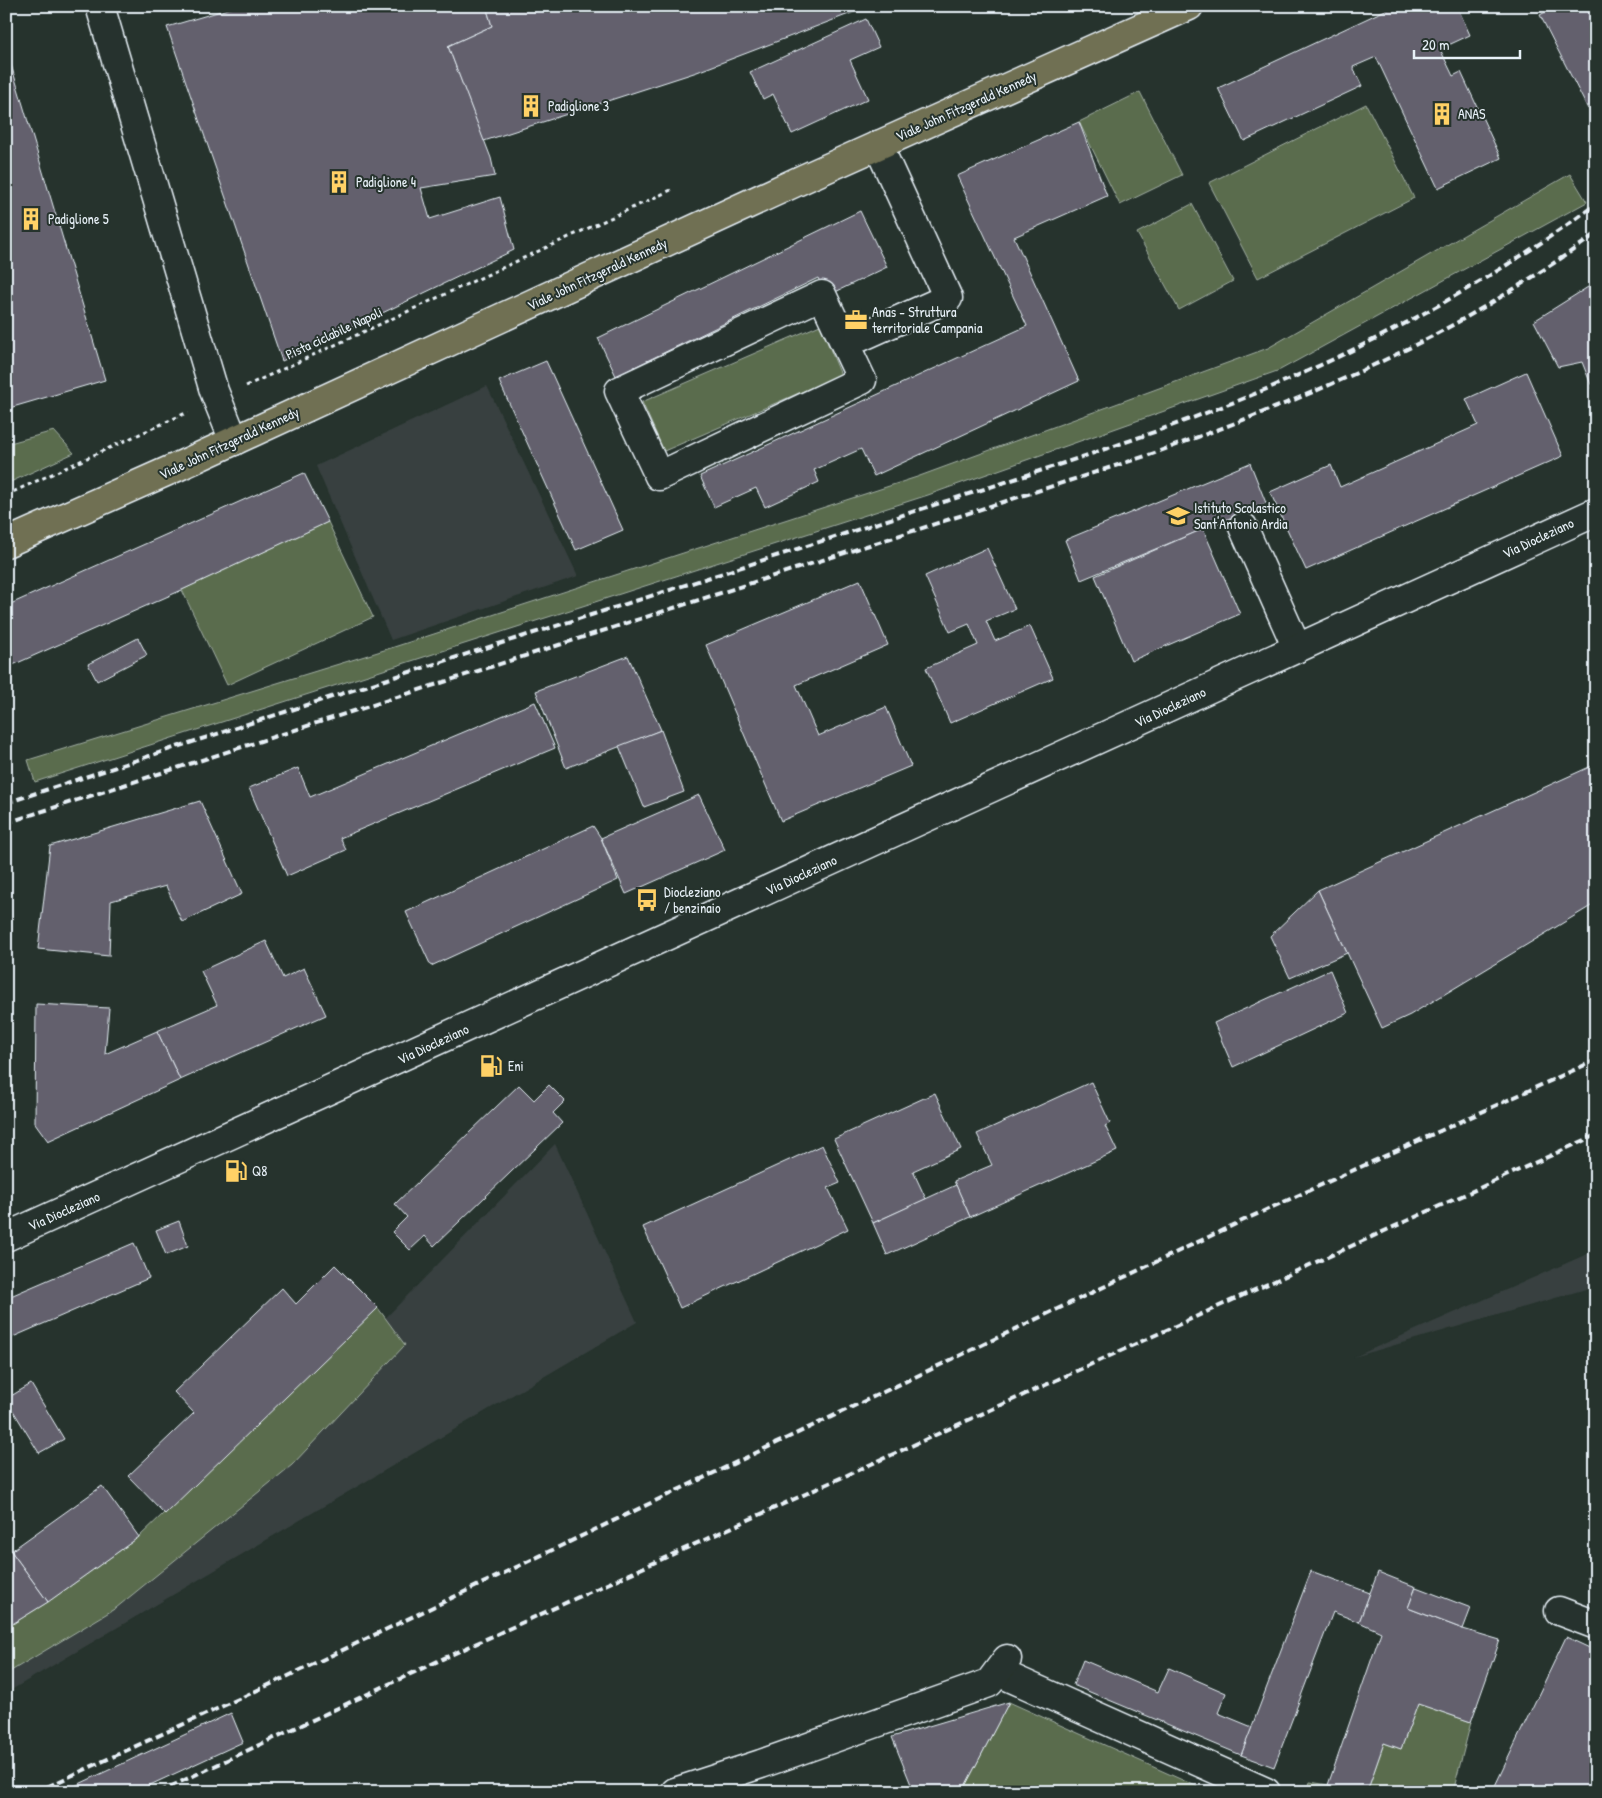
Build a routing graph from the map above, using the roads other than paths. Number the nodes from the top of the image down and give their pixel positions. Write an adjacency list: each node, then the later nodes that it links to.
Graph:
1 (100, 6): 5 (street)
2 (1189, 6): 3 (main road, Viale John Fitzgerald Kennedy)
3 (878, 145): 4 (street); 5 (main road, Viale John Fitzgerald Kennedy)
4 (845, 344): 4 (street)
5 (234, 440): 8 (main road, Viale John Fitzgerald Kennedy)
6 (1596, 512): 9 (street, Via Diocleziano)
7 (1243, 527): 9 (street)
8 (6, 543)
9 (1297, 648): 10 (street, Via Diocleziano)
10 (6, 1238)
11 (1559, 1610): 12 (street)
12 (1596, 1626)
13 (675, 1792): 14 (street)
14 (1266, 1792)

